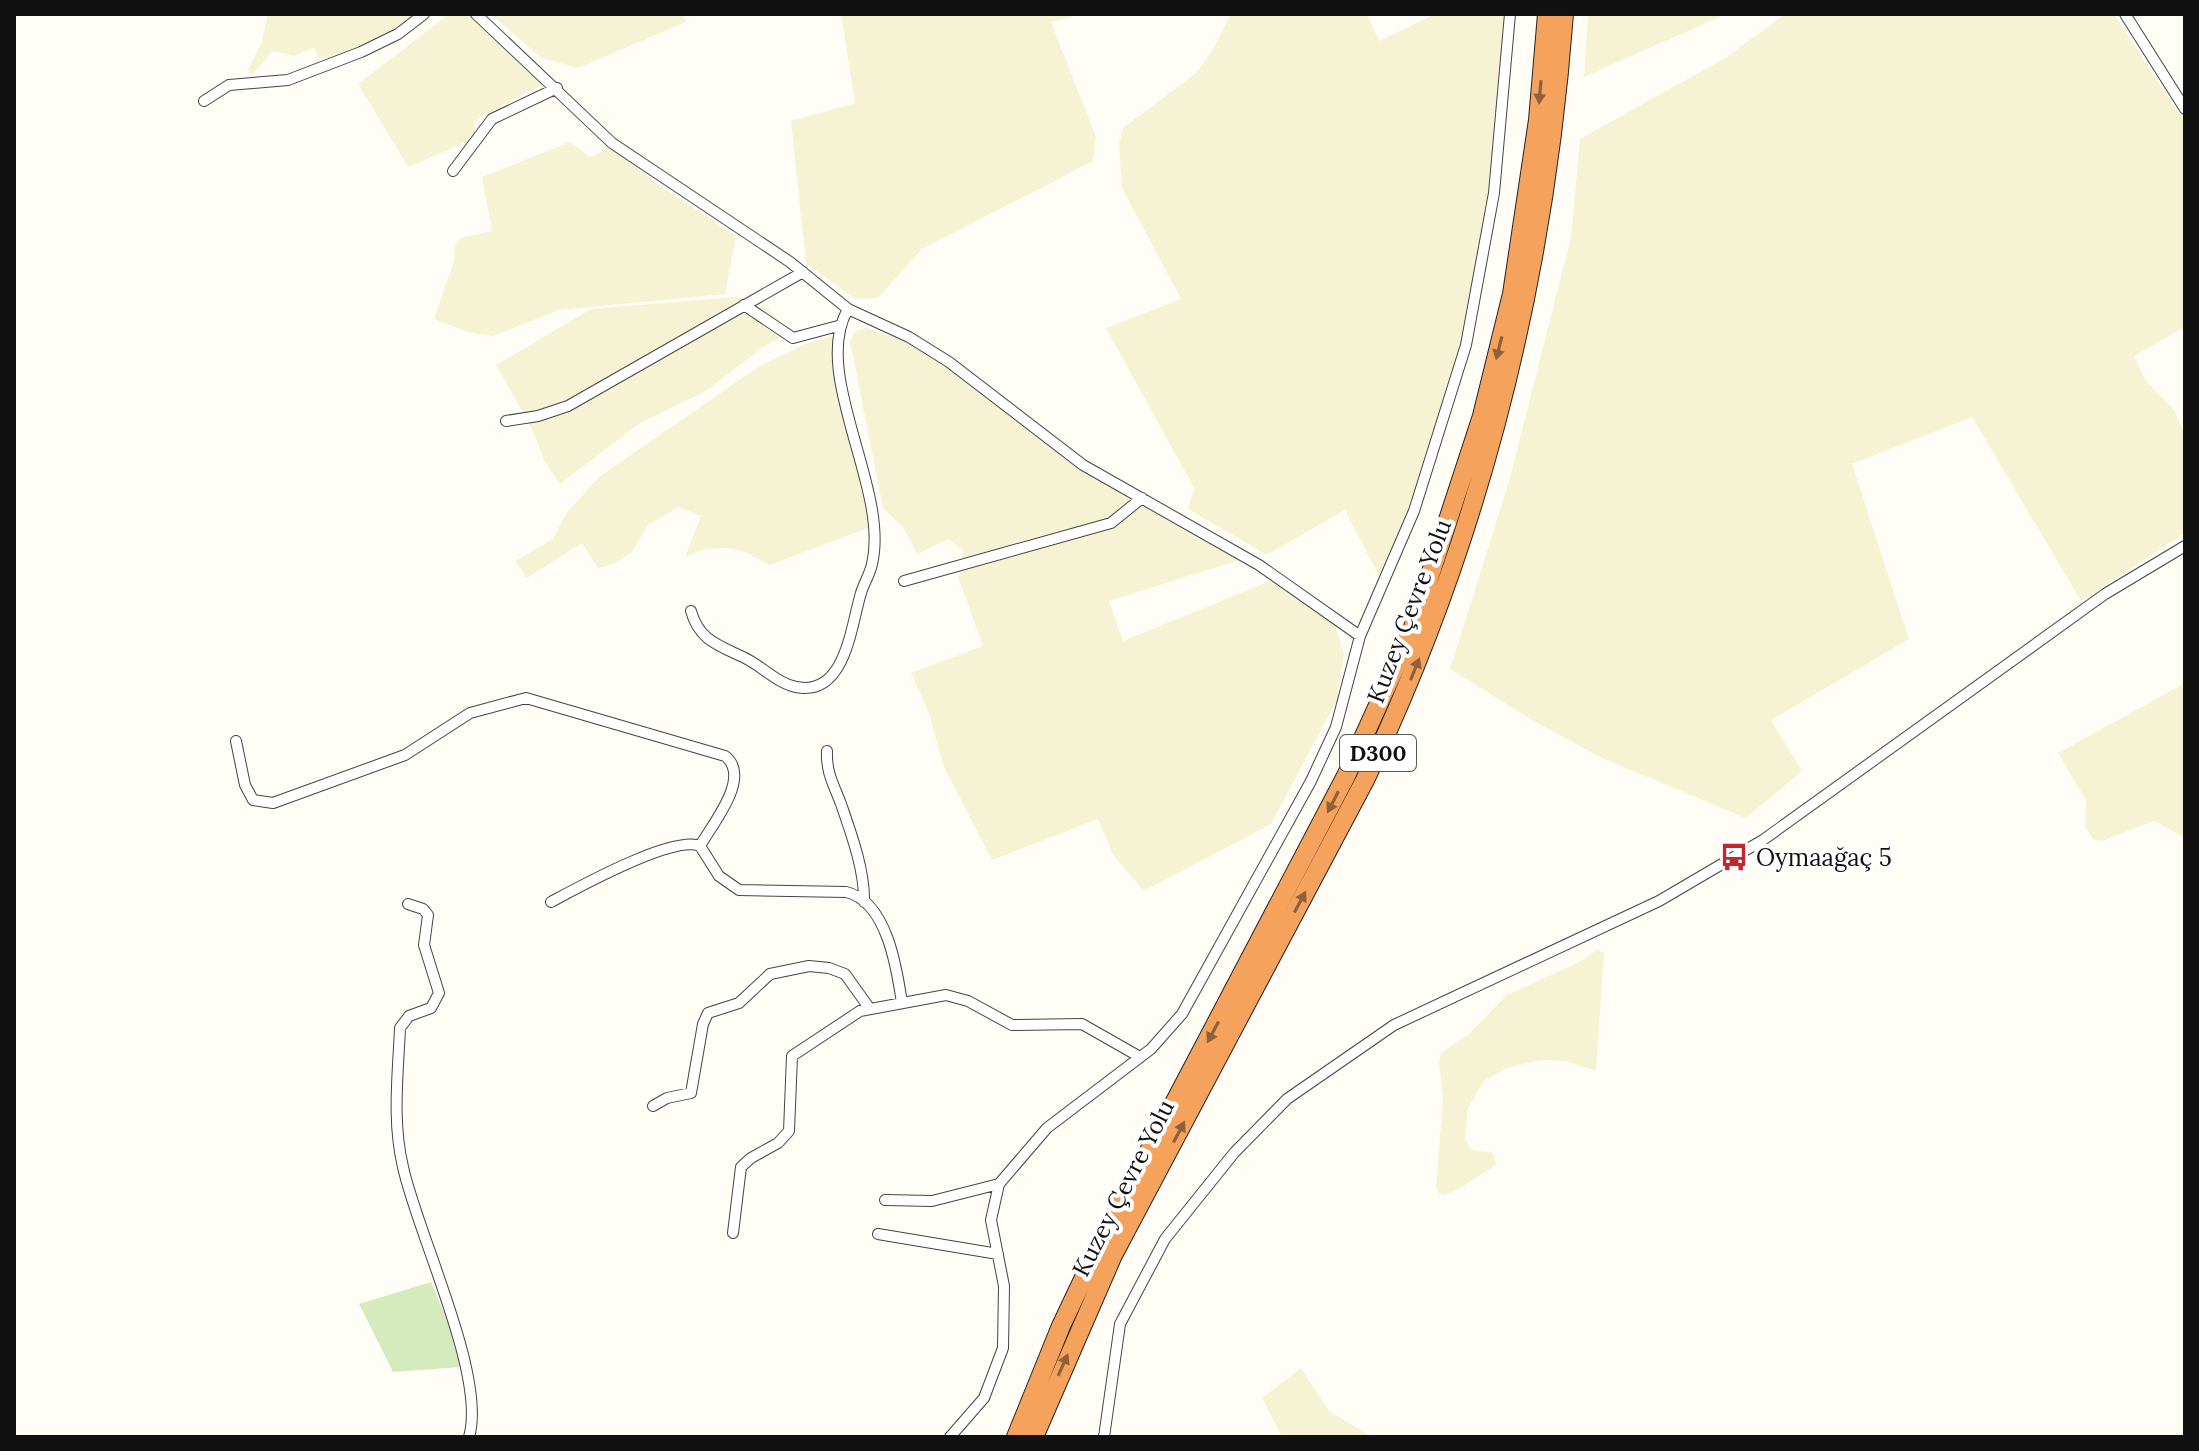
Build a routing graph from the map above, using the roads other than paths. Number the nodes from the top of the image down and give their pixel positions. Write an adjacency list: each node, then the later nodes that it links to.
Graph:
1 (424, 14): 8 (street)
2 (476, 14): 7 (street)
3 (1510, 14): 20 (street)
4 (1547, 14): 38 (highway, Kuzey Çevre Yolu / D300, one-way to 38)
5 (1564, 14): 39 (highway, Kuzey Çevre Yolu / D300, one-way to 5)
6 (2125, 14): 9 (street)
7 (557, 88): 10 (street); 11 (street)
8 (204, 101)
9 (2185, 109)
10 (453, 171)
11 (803, 272): 12 (street); 13 (street)
12 (744, 305): 14 (street); 15 (street)
13 (848, 309): 14 (street); 16 (street)
14 (838, 326): 19 (street)
15 (506, 421)
16 (1142, 498): 18 (street); 20 (street)
17 (2185, 546): 40 (street)
18 (904, 581)
19 (691, 611)
20 (1360, 636): 29 (street)
21 (236, 741): 23 (street)
22 (827, 751): 25 (street)
23 (700, 846): 24 (street); 25 (street)
24 (551, 902)
25 (864, 902): 27 (street)
26 (408, 904): 36 (street)
27 (902, 1003): 28 (street); 29 (street)
28 (870, 1009): 30 (street); 33 (street)
29 (1140, 1057): 31 (street)
30 (653, 1106)
31 (999, 1184): 32 (street); 35 (street)
32 (885, 1200)
33 (733, 1233)
34 (878, 1234): 35 (street)
35 (998, 1254): 37 (street)
36 (469, 1437)
37 (950, 1437)
38 (1016, 1437)
39 (1034, 1437)
40 (1104, 1437)

